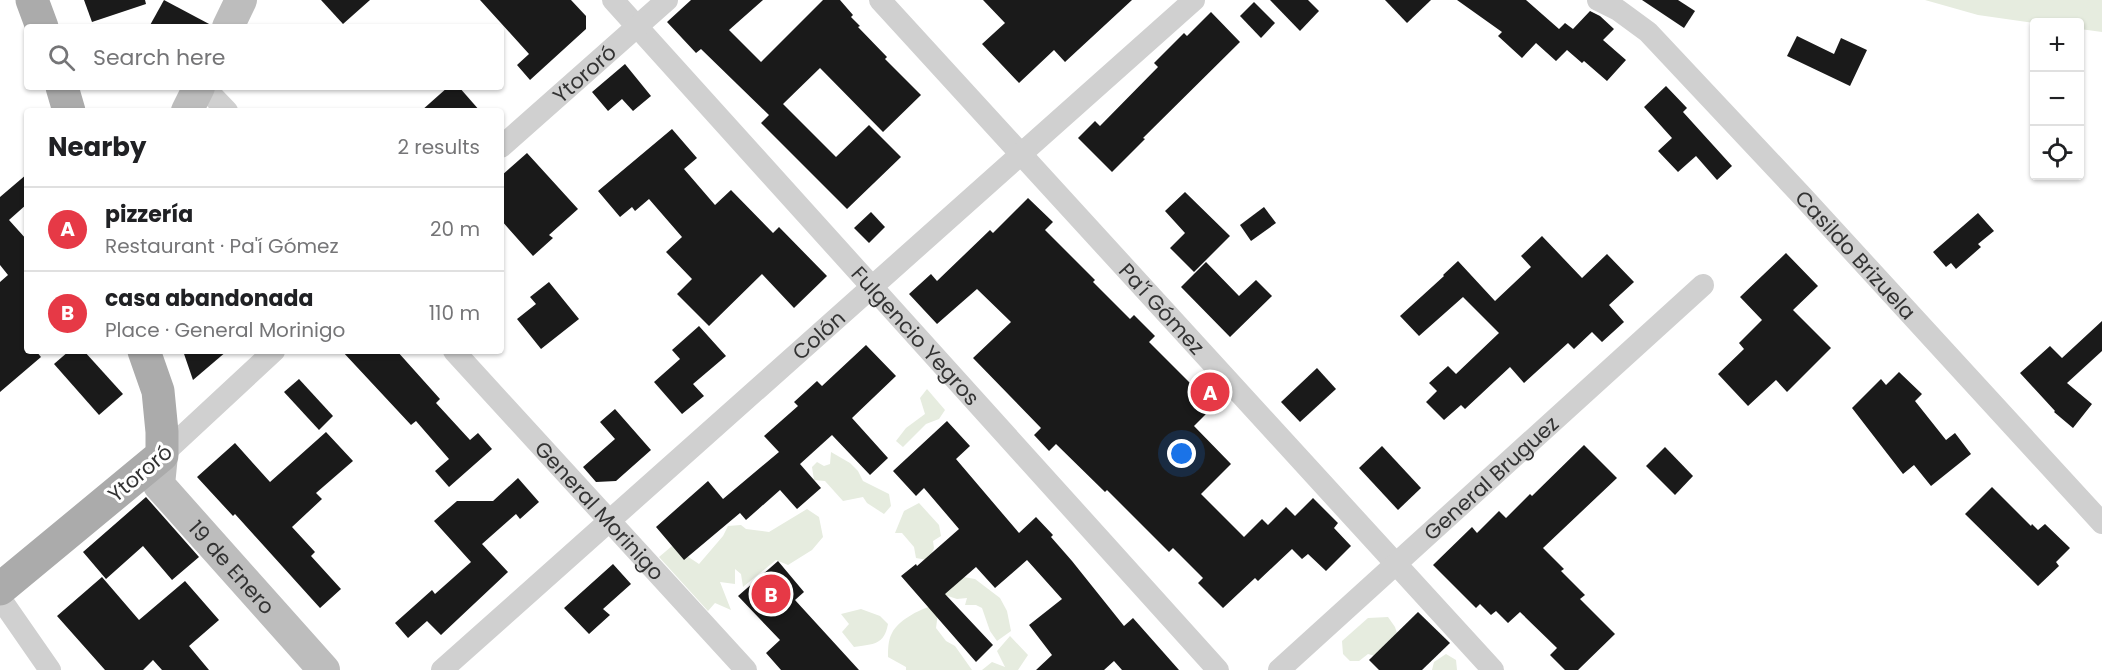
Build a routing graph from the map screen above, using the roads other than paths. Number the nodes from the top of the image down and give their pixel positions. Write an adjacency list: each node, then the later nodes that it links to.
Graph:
1 (33, 0): 8 (main road)
2 (241, 0): 9 (street)
3 (613, 0): 10 (street, Fulgencio Yegros)
4 (667, 0): 10 (street, Ytororó)
5 (880, 0): 18 (street, Pa'í Gómez)
6 (1194, 0): 18 (street, Colón)
7 (1601, 1): 26 (street, Casildo Brizuela)
8 (41, 24)
9 (229, 24)
10 (637, 26): 17 (street, Ytororó); 20 (street, Fulgencio Yegros)
11 (63, 90): 14 (main road)
12 (197, 90): 15 (street)
13 (207, 90): 16 (street)
14 (68, 108)
15 (188, 108)
16 (224, 108)
17 (504, 144)
18 (1021, 154): 20 (street, Colón); 27 (street, Pa'í Gómez)
19 (1703, 285): 27 (street, General Bruguez)
20 (872, 287): 25 (street, Colón); 34 (street, Fulgencio Yegros)
21 (145, 354): 24 (main road)
22 (271, 354): 24 (street, Ytororó)
23 (457, 354): 25 (street, General Morinigo)
24 (162, 455): 28 (main road, Ytororó); 31 (street, 19 de Enero)
25 (609, 521): 32 (street, Colón); 33 (street, General Morinigo)
26 (2102, 523)
27 (1396, 564): 35 (street, General Bruguez); 36 (street, Pa'í Gómez)
28 (0, 589)
29 (0, 598): 30 (street)
30 (50, 670)
31 (324, 670)
32 (442, 670)
33 (746, 670)
34 (1218, 670)
35 (1279, 670)
36 (1493, 670)

